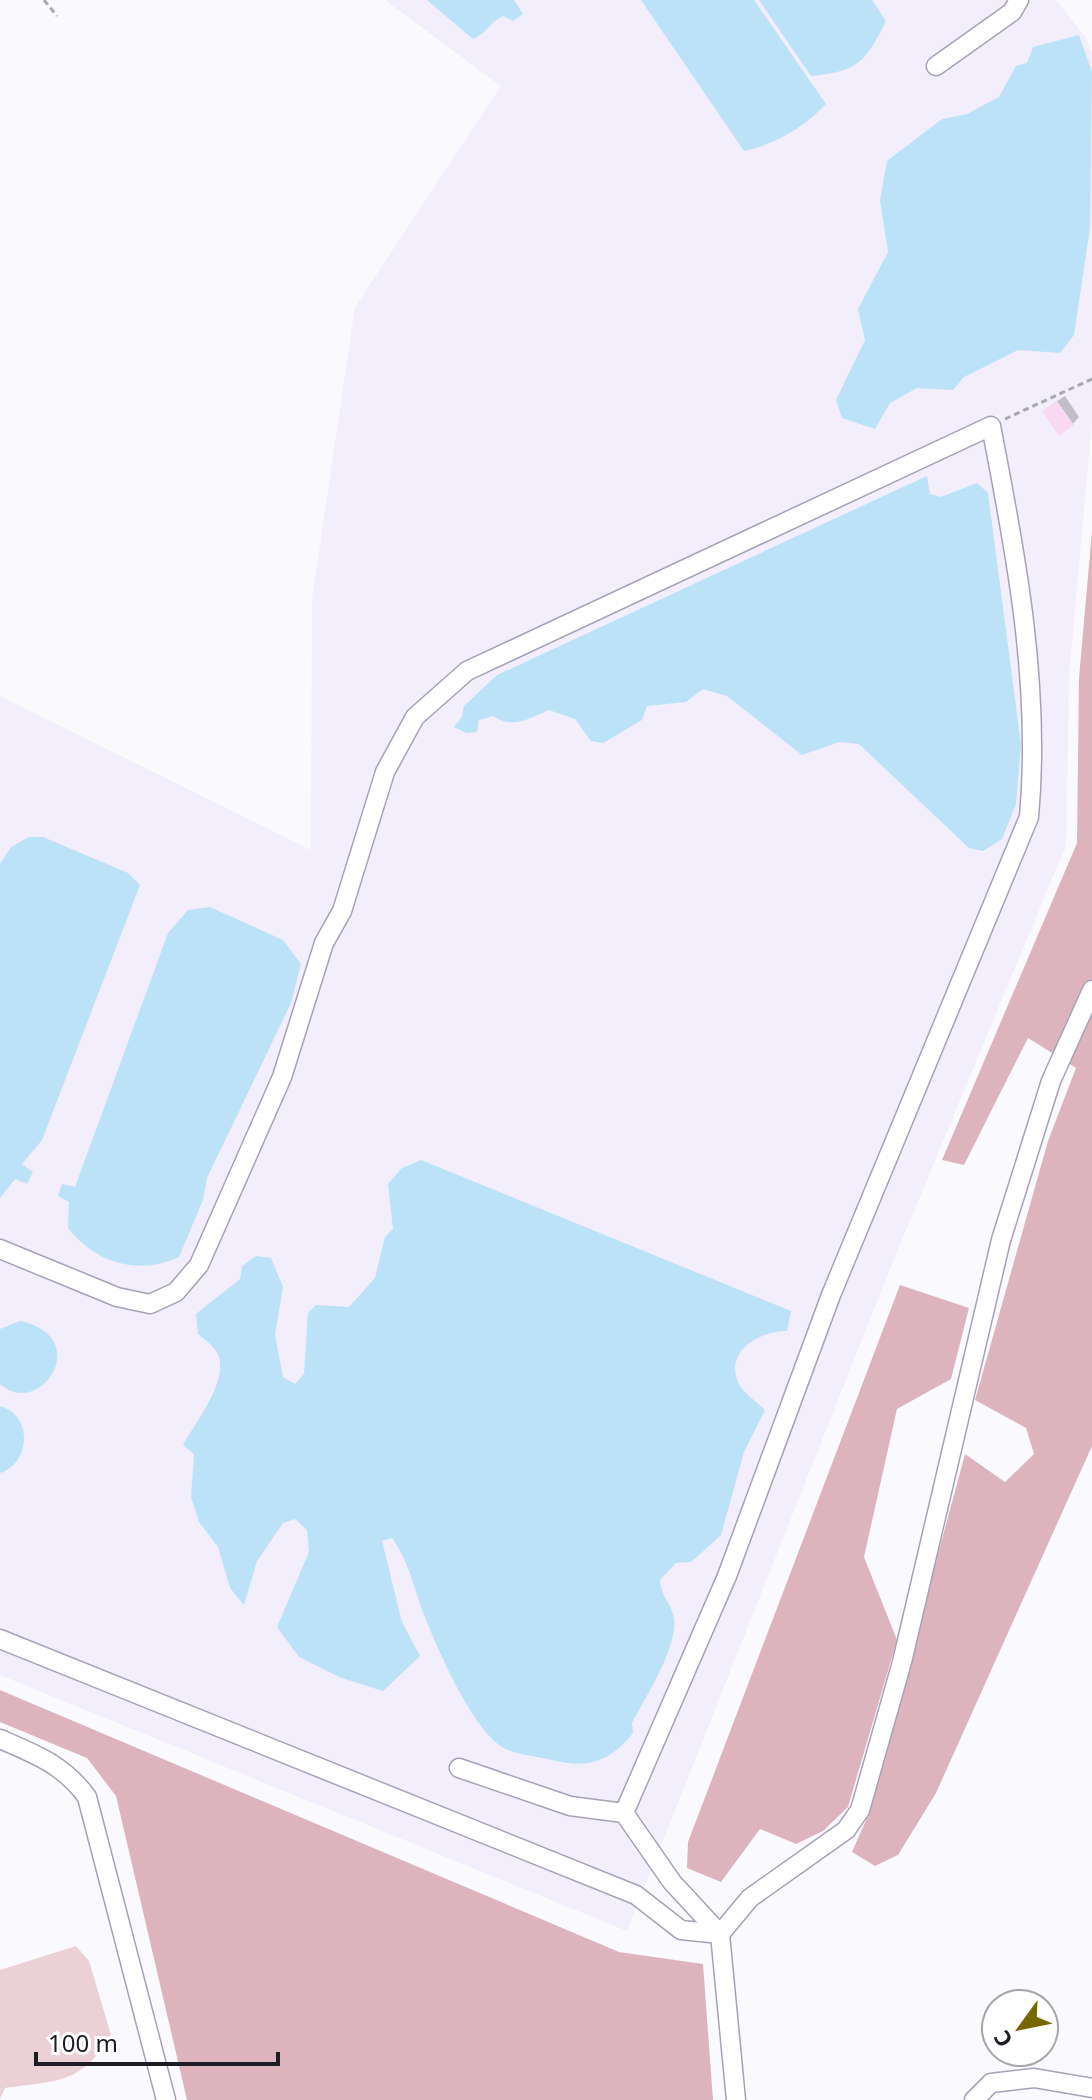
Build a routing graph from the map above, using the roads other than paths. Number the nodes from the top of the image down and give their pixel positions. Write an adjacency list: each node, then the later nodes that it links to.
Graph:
1 (1019, 0): 2 (street)
2 (936, 66)
3 (1092, 990): 9 (street)
4 (0, 1249): 8 (street)
5 (0, 1639): 9 (street)
6 (0, 1739): 11 (street)
7 (459, 1768): 8 (street)
8 (624, 1813): 9 (street)
9 (720, 1934): 12 (street)
10 (1092, 2088): 13 (street)
11 (166, 2100)
12 (736, 2100)
13 (974, 2100)

